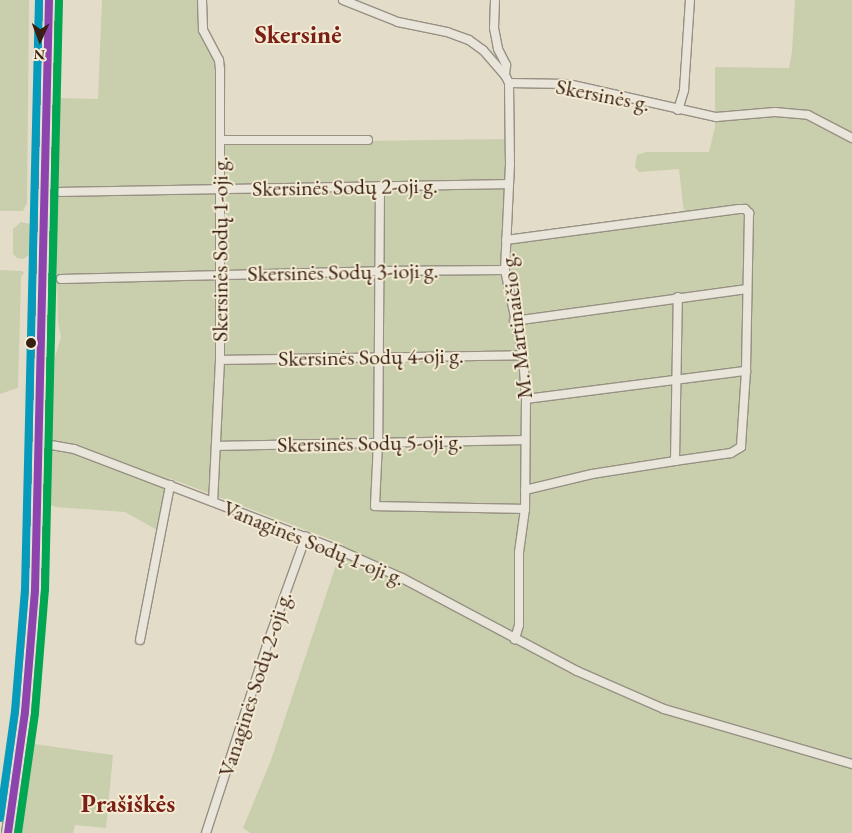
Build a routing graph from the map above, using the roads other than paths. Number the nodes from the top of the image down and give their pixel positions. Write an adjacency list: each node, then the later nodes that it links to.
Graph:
1 (41, 0): 44 (highway)
2 (49, 0): 33 (highway)
3 (202, 0): 11 (street, Skersinės Sodų 1-oji g.)
4 (343, 0): 7 (street)
5 (495, 0): 7 (street)
6 (690, 0): 9 (street)
7 (505, 75): 8 (street)
8 (509, 83): 9 (street, Skersinės g.); 13 (street, M. Martinaičio g.)
9 (678, 110): 10 (street, Skersinės g.)
10 (852, 138)
11 (221, 140): 12 (street); 15 (street, Skersinės Sodų 1-oji g.)
12 (368, 140)
13 (509, 184): 14 (street, Skersinės Sodų 2-oji g.); 17 (street, M. Martinaičio g.)
14 (380, 186): 15 (street, Skersinės Sodų 2-oji g.); 19 (street)
15 (221, 189): 16 (street, Skersinės Sodų 2-oji g.); 20 (street, Skersinės Sodų 1-oji g.)
16 (60, 192)
17 (506, 240): 18 (street, M. Martinaičio g.); 22 (street)
18 (505, 270): 19 (street, Skersinės Sodų 3-ioji g.); 24 (street, M. Martinaičio g.)
19 (378, 271): 20 (street, Skersinės Sodų 3-ioji g.); 26 (street)
20 (220, 274): 21 (street, Skersinės Sodų 3-ioji g.); 27 (street, Skersinės Sodų 1-oji g.)
21 (61, 279)
22 (747, 289): 23 (street); 28 (street)
23 (678, 298): 24 (street); 29 (street)
24 (514, 321): 25 (street, M. Martinaičio g.)
25 (523, 355): 26 (street, Skersinės Sodų 4-oji g.); 30 (street, M. Martinaičio g.)
26 (378, 357): 27 (street, Skersinės Sodų 4-oji g.); 32 (street)
27 (220, 360): 34 (street, Skersinės Sodų 1-oji g.)
28 (746, 371): 29 (street); 35 (street)
29 (678, 380): 30 (street); 35 (street)
30 (526, 399): 31 (street, M. Martinaičio g.)
31 (524, 440): 32 (street, Skersinės Sodų 5-oji g.); 37 (street, M. Martinaičio g.)
32 (378, 442): 34 (street, Skersinės Sodų 5-oji g.); 39 (street)
33 (40, 444): 36 (street, Vanaginės Sodų 1-oji g.); 45 (highway)
34 (216, 446): 38 (street, Skersinės Sodų 1-oji g.)
35 (675, 461): 37 (street)
36 (170, 486): 38 (street, Vanaginės Sodų 1-oji g.); 42 (street)
37 (525, 490): 39 (street, M. Martinaičio g.)
38 (213, 502): 40 (street, Vanaginės Sodų 1-oji g.)
39 (525, 509): 41 (street, M. Martinaičio g.)
40 (306, 536): 41 (street, Vanaginės Sodų 1-oji g.); 46 (street, Vanaginės Sodų 2-oji g.)
41 (515, 639): 43 (street, Vanaginės Sodų 1-oji g.)
42 (140, 640)
43 (852, 764)
44 (0, 829)
45 (8, 833)
46 (206, 833)

